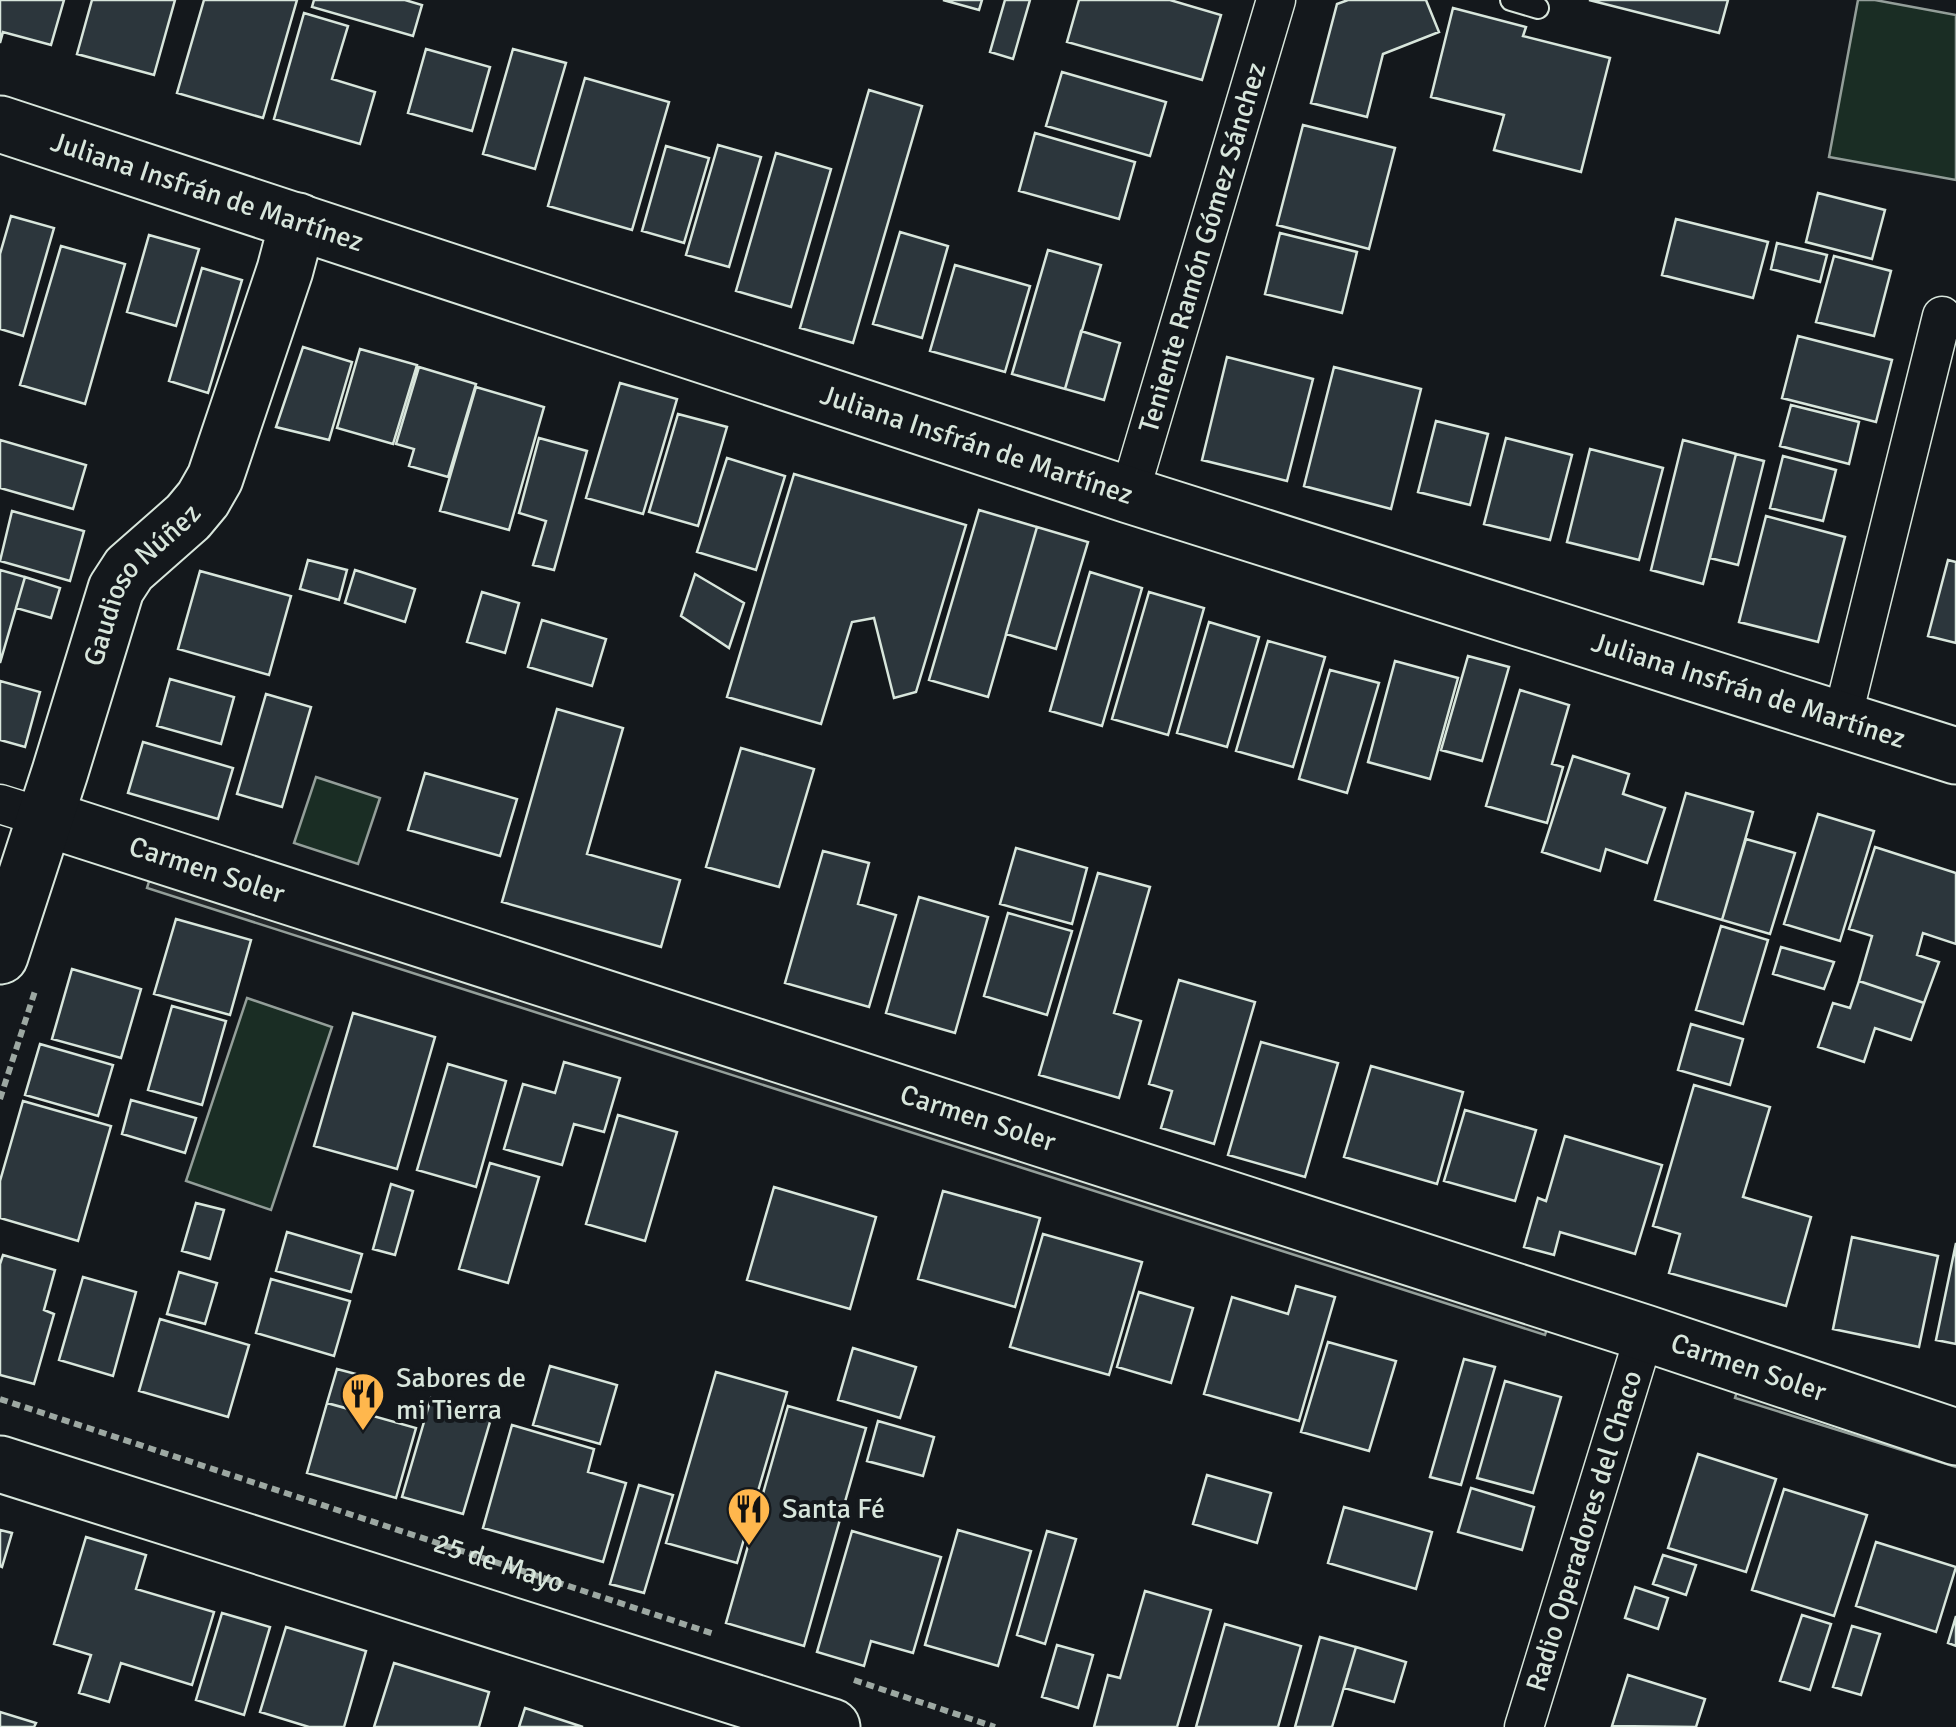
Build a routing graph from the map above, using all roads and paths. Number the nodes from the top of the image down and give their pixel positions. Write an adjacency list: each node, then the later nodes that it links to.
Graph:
1 (1276, 0): 7 (street, Teniente Ramón Gómez Sánchez)
2 (1511, 0): 3 (lane)
3 (1538, 8)
4 (0, 124): 5 (street, Juliana Insfrán de Martínez)
5 (298, 221): 7 (street, Juliana Insfrán de Martínez); 10 (street, Gaudioso Núñez)
6 (1942, 316): 8 (street)
7 (1129, 494): 8 (street, Juliana Insfrán de Martínez)
8 (1842, 719): 9 (street, Juliana Insfrán de Martínez)
9 (1956, 756)
10 (22, 811): 11 (street, Gaudioso Núñez); 12 (street, Carmen Soler)
11 (0, 956)
12 (1645, 1334): 14 (street, Carmen Soler); 19 (street, Radio Operadores del Chaco)
13 (0, 1398): 16 (path, 25 de Mayo)
14 (1956, 1437)
15 (0, 1464): 17 (street, 25 de Mayo)
16 (714, 1634)
17 (839, 1702): 18 (path)
18 (995, 1727)
19 (1524, 1727)

